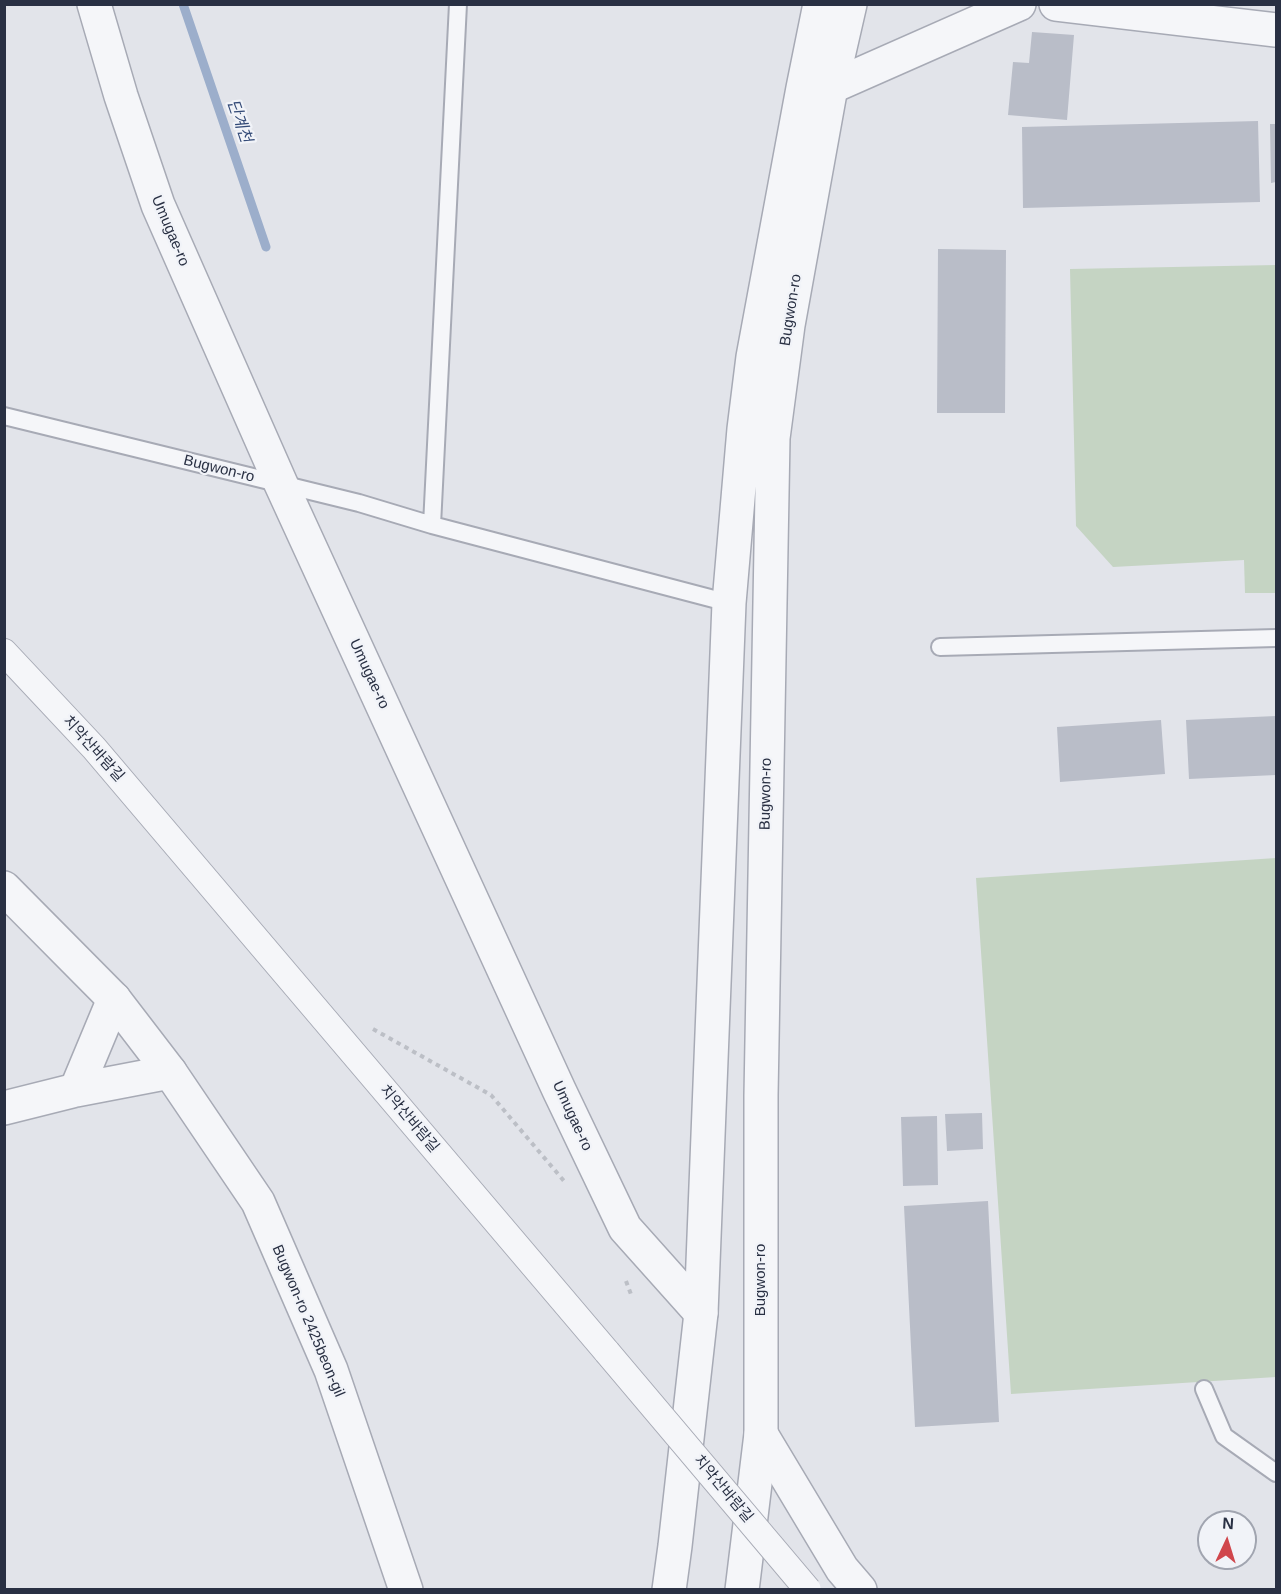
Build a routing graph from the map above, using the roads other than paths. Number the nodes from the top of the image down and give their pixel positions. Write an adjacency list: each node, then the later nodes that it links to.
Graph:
1 (94, 4): 10 (street, Umugae-ro)
2 (458, 4): 11 (lane)
3 (820, 4): 12 (street, Bugwon-ro)
4 (850, 4): 8 (street, Bugwon-ro)
5 (1020, 4): 8 (street)
6 (1056, 4): 7 (street)
7 (1276, 30)
8 (831, 87): 23 (street, Bugwon-ro)
9 (4, 416): 10 (lane, Bugwon-ro)
10 (281, 484): 11 (lane, Bugwon-ro); 21 (street, Umugae-ro)
11 (432, 525): 12 (lane, Bugwon-ro)
12 (729, 603): 21 (street, Bugwon-ro)
13 (1276, 638): 14 (lane)
14 (940, 647)
15 (4, 652): 28 (street, 치악산바람길, bridge)
16 (4, 888): 17 (street, Bugwon-ro 2425beon-gil)
17 (114, 999): 18 (street, Bugwon-ro 2425beon-gil); 19 (street)
18 (170, 1072): 19 (street); 26 (street, Bugwon-ro 2425beon-gil)
19 (76, 1090): 20 (street)
20 (4, 1108)
21 (702, 1313): 25 (street, Bugwon-ro)
22 (1204, 1389): 24 (lane)
23 (761, 1434): 27 (street, Bugwon-ro); 29 (street)
24 (1276, 1473)
25 (666, 1584)
26 (406, 1590)
27 (742, 1590)
28 (808, 1590)
29 (860, 1590)

